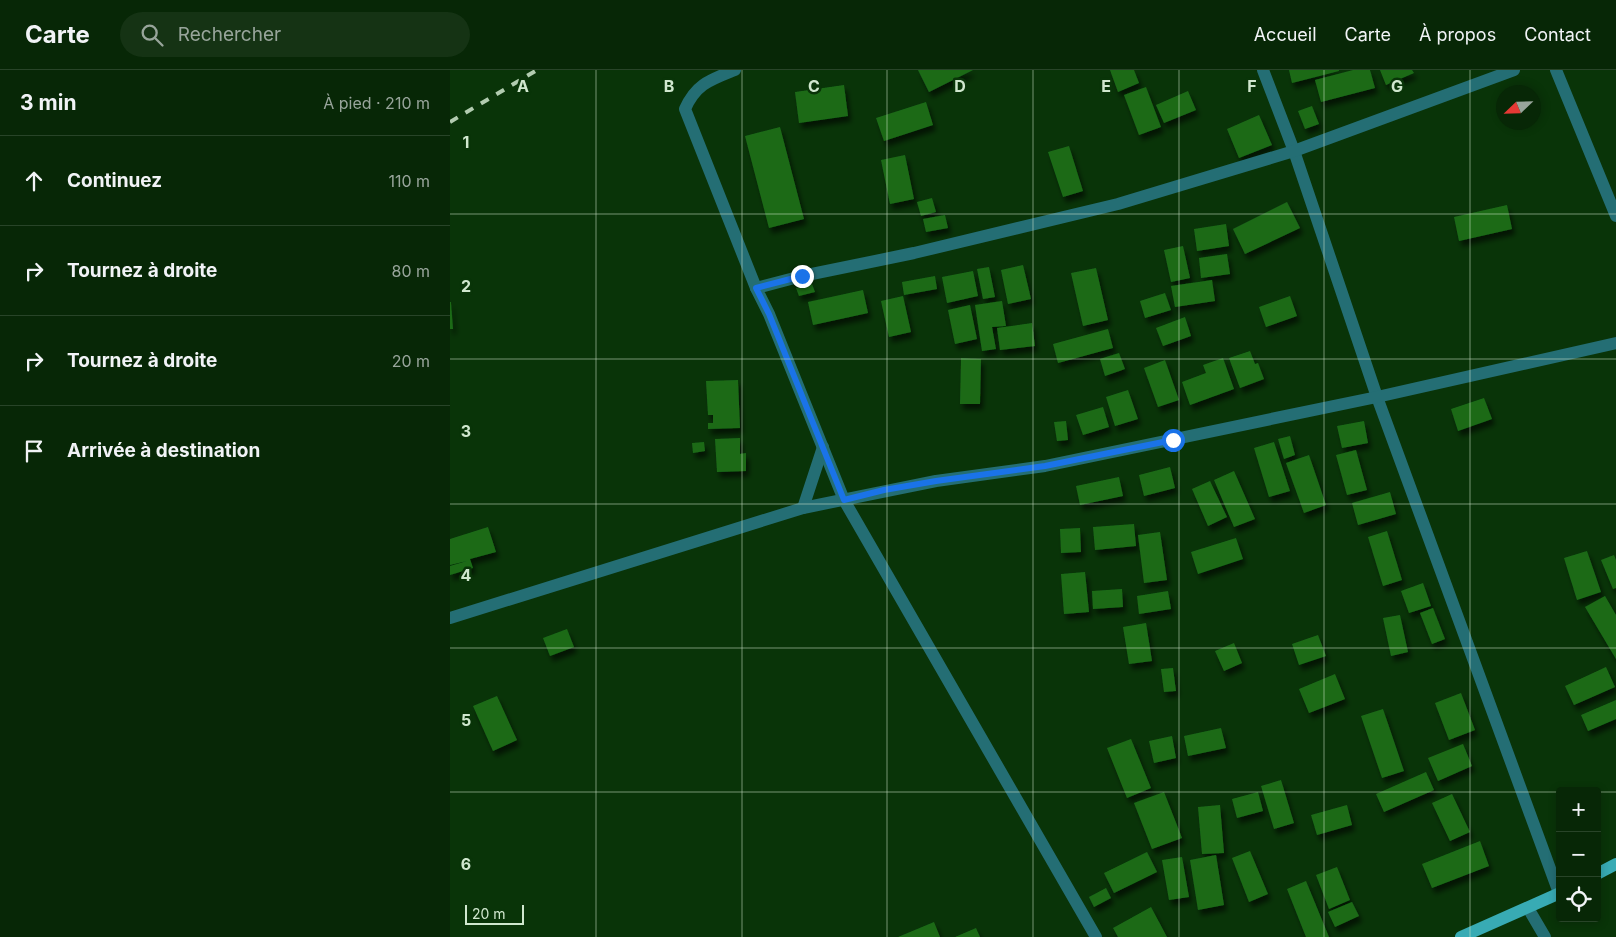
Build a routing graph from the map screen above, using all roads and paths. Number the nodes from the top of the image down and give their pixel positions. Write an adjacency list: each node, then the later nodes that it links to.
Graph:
1 (735, 70): 7 (street)
2 (1264, 70): 5 (street)
3 (1514, 70): 5 (street)
4 (1556, 70): 6 (street)
5 (1294, 151): 7 (street); 9 (street)
6 (1616, 216)
7 (756, 288): 10 (street)
8 (1616, 343): 9 (street)
9 (1377, 397): 11 (street); 16 (street)
10 (823, 447): 11 (street); 12 (street)
11 (844, 500): 12 (street); 19 (street)
12 (803, 508): 13 (street)
13 (450, 618)
14 (1616, 864): 15 (main road)
15 (1601, 872)
16 (1556, 885)
17 (1556, 894): 18 (main road)
18 (1528, 908): 20 (main road); 21 (street)
19 (1096, 937)
20 (1461, 937)
21 (1544, 937)

